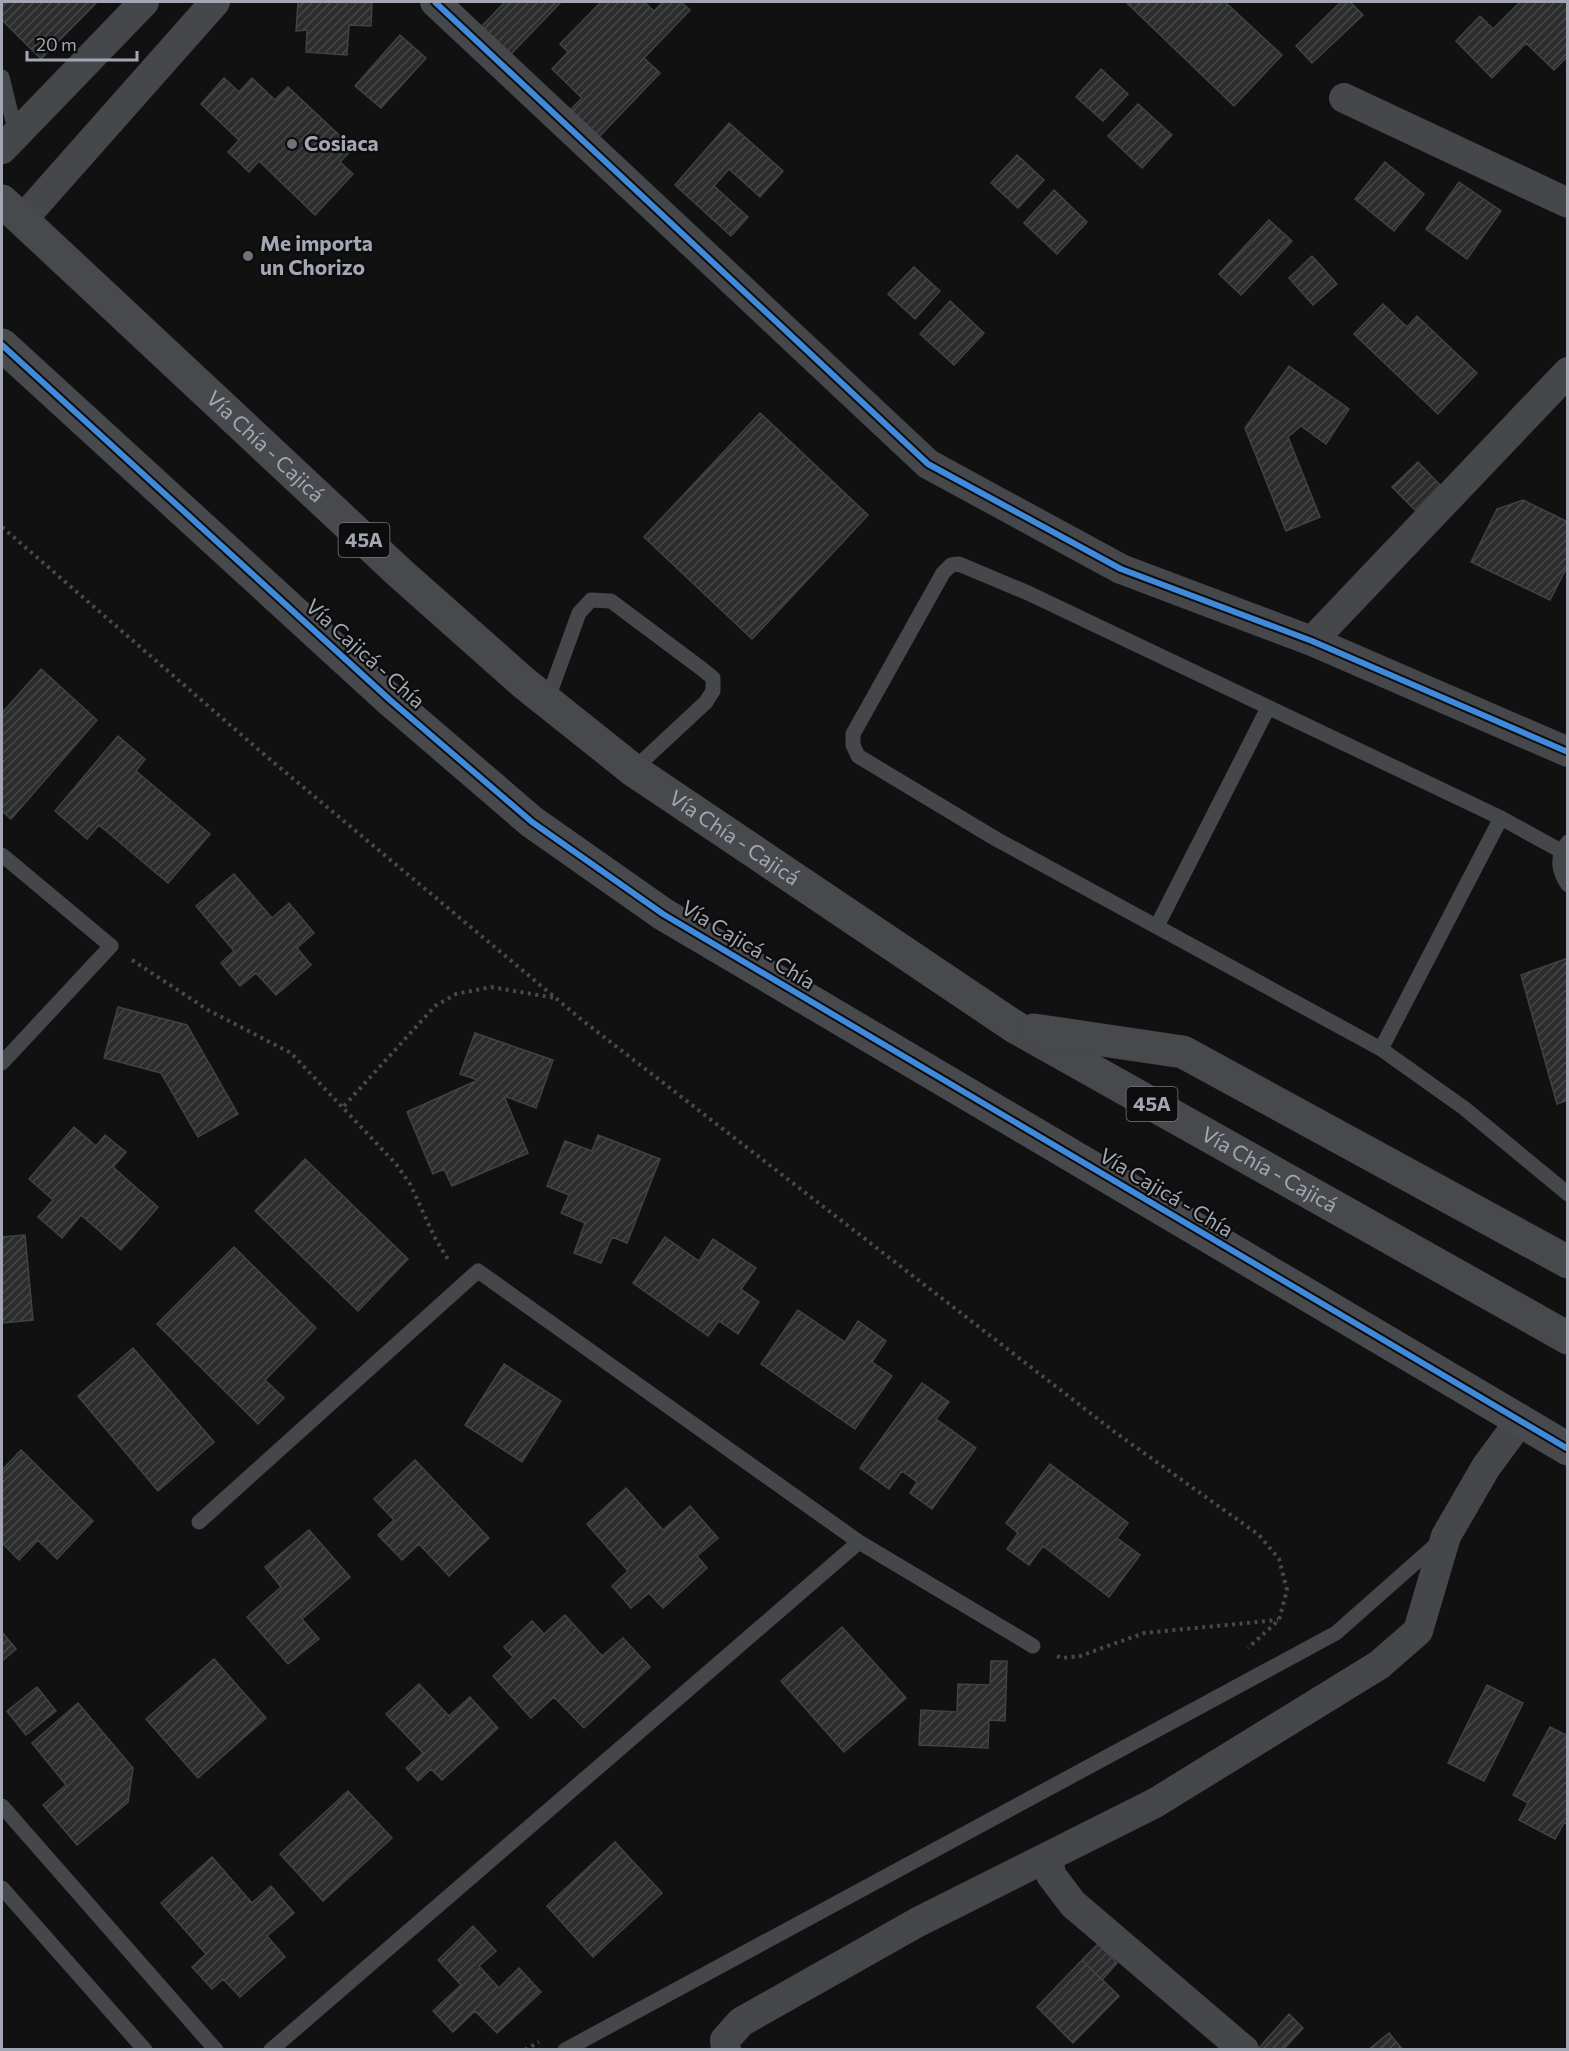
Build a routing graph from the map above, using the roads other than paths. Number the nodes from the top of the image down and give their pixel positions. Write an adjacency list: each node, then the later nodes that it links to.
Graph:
1 (144, 2): 6 (street)
2 (215, 2): 8 (street)
3 (435, 2): 11 (street)
4 (2, 77): 6 (lane)
5 (1344, 98): 7 (street)
6 (9, 142)
7 (1568, 203)
8 (12, 210): 12 (highway, Vía Chía - Cajicá / 45A)
9 (2, 345): 27 (highway, Vía Cajicá - Chía)
10 (1568, 372): 11 (street)
11 (1312, 641): 14 (street)
12 (547, 701): 15 (highway, Vía Chía - Cajicá / 45A); 15 (lane)
13 (1268, 708): 16 (lane); 20 (lane); 20 (lane)
14 (1568, 752)
15 (633, 770): 21 (highway, Vía Chía - Cajicá / 45A)
16 (1501, 818): 17 (lane); 22 (lane)
17 (1564, 847): 19 (lane)
18 (2, 855): 23 (lane)
19 (1568, 885)
20 (1157, 926): 22 (lane)
21 (1015, 1027): 25 (highway); 26 (highway, Vía Chía - Cajicá / 45A)
22 (1381, 1049): 24 (lane)
23 (2, 1064)
24 (1568, 1194)
25 (1568, 1262)
26 (1568, 1338)
27 (1520, 1421): 28 (highway, Vía Cajicá - Chía); 30 (street)
28 (1568, 1449)
29 (199, 1522): 31 (lane)
30 (1446, 1536): 34 (street); 39 (lane)
31 (859, 1542): 32 (lane); 38 (lane)
32 (1033, 1646)
33 (2, 1806): 37 (lane)
34 (1048, 1857): 40 (street); 41 (street)
35 (2, 1888): 36 (lane)
36 (145, 2049)
37 (216, 2049)
38 (271, 2049)
39 (565, 2049)
40 (726, 2049)
41 (1244, 2049)

